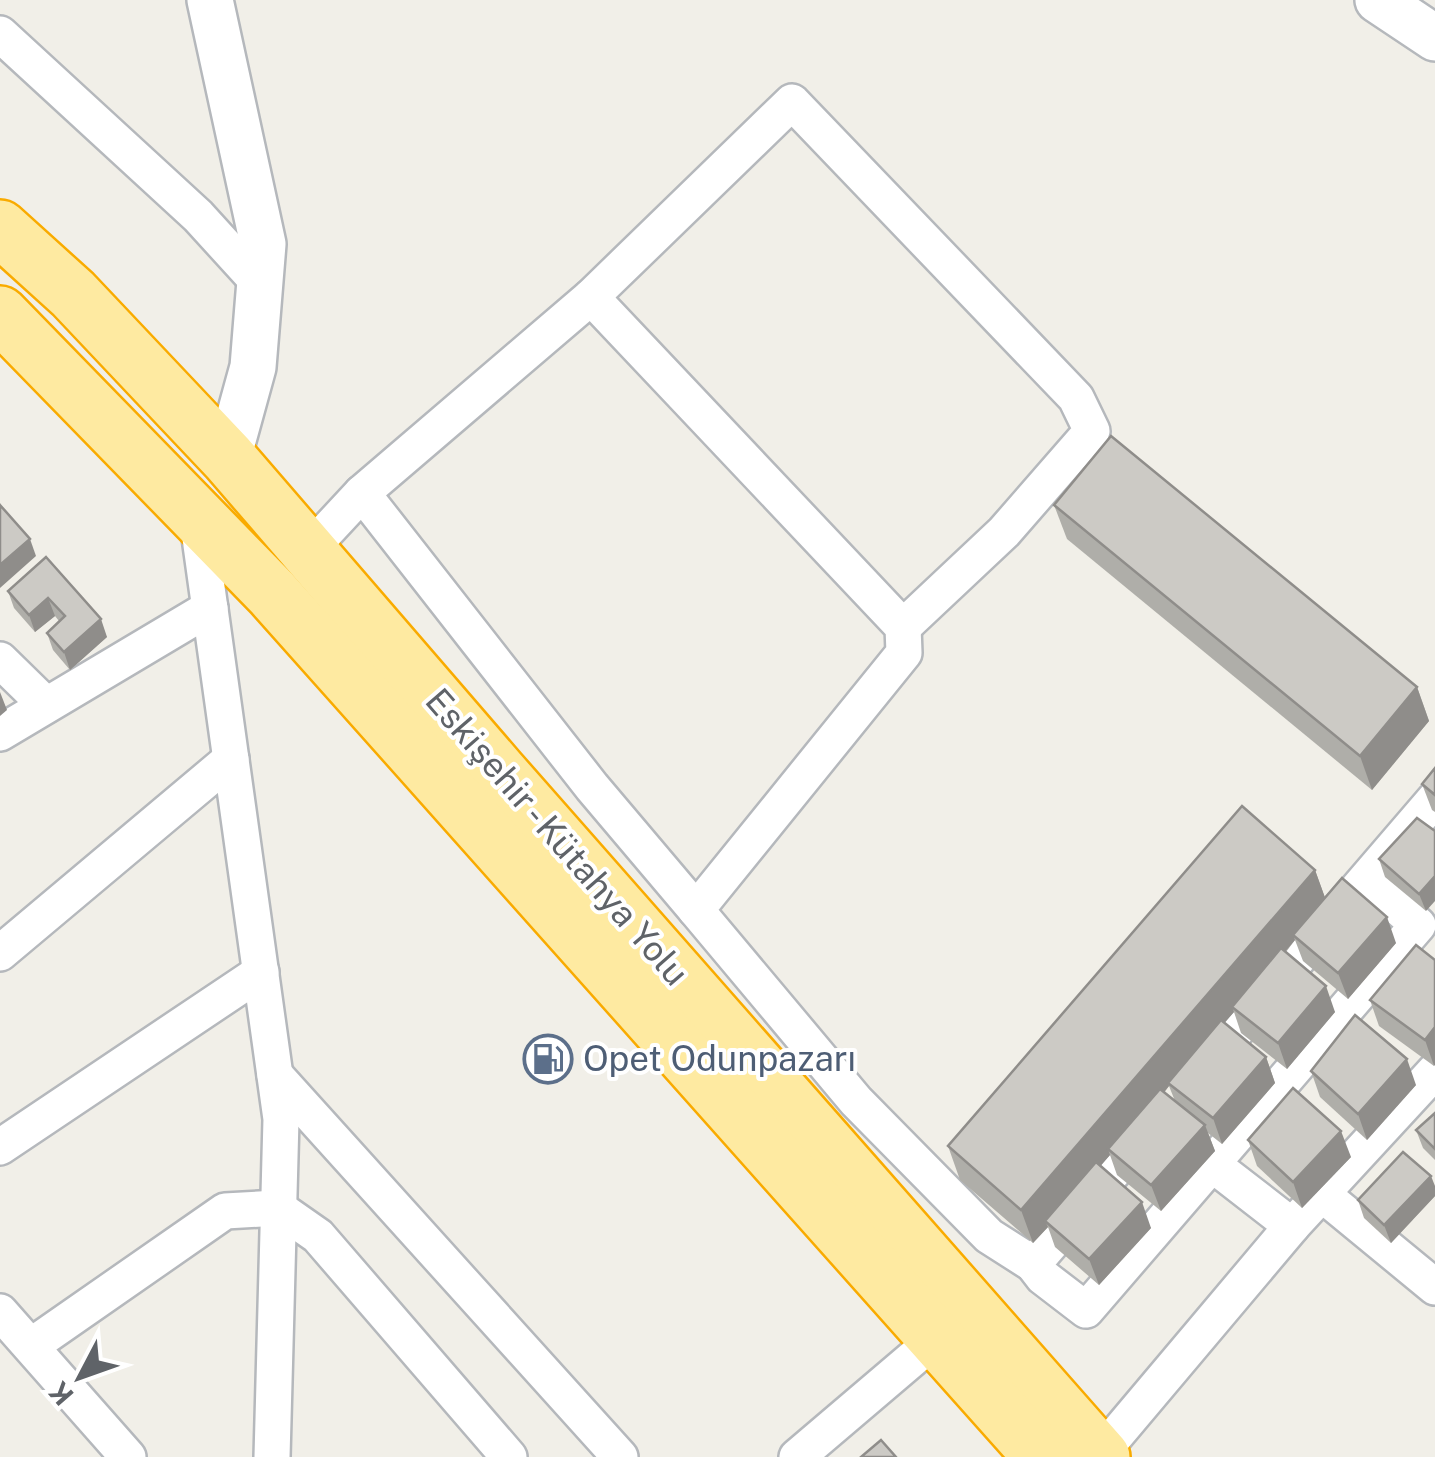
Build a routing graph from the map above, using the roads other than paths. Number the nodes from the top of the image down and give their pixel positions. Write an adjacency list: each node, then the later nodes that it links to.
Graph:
1 (210, 0): 6 (street)
2 (1378, 0): 4 (street)
3 (0, 34): 6 (street)
4 (1435, 38)
5 (0, 228): 9 (highway, Eskişehir - Kütahya Yolu)
6 (260, 284): 9 (street)
7 (592, 297): 10 (street); 14 (street); 14 (street)
8 (0, 314): 11 (highway, Eskişehir - Kütahya Yolu)
9 (228, 458): 12 (highway, Eskişehir - Kütahya Yolu)
10 (362, 492): 12 (street); 21 (street)
11 (197, 516): 13 (street); 35 (highway, Eskişehir - Kütahya Yolu)
12 (307, 552): 37 (highway, Eskişehir - Kütahya Yolu)
13 (210, 608): 16 (street); 18 (street)
14 (903, 627): 21 (street)
15 (0, 660): 16 (street)
16 (46, 706): 17 (street)
17 (0, 733)
18 (231, 759): 23 (street); 24 (street)
19 (1435, 799): 20 (street)
20 (1367, 880): 22 (street); 32 (street)
21 (696, 910): 32 (street)
22 (1430, 923): 28 (street)
23 (0, 952)
24 (261, 972): 26 (street); 27 (street)
25 (1435, 1071): 29 (street)
26 (275, 1076): 30 (street); 41 (street)
27 (0, 1147)
28 (1212, 1164): 31 (street); 32 (street)
29 (1322, 1194): 31 (street); 33 (street)
30 (278, 1208): 36 (street); 39 (street); 40 (street)
31 (1292, 1226): 37 (street)
32 (1033, 1264)
33 (1435, 1287)
34 (0, 1312): 36 (street)
35 (938, 1338): 42 (street); 43 (highway, Eskişehir - Kütahya Yolu)
36 (31, 1346): 38 (street)
37 (1101, 1456)
38 (128, 1457)
39 (272, 1457)
40 (510, 1457)
41 (620, 1457)
42 (798, 1457)
43 (1042, 1457)

